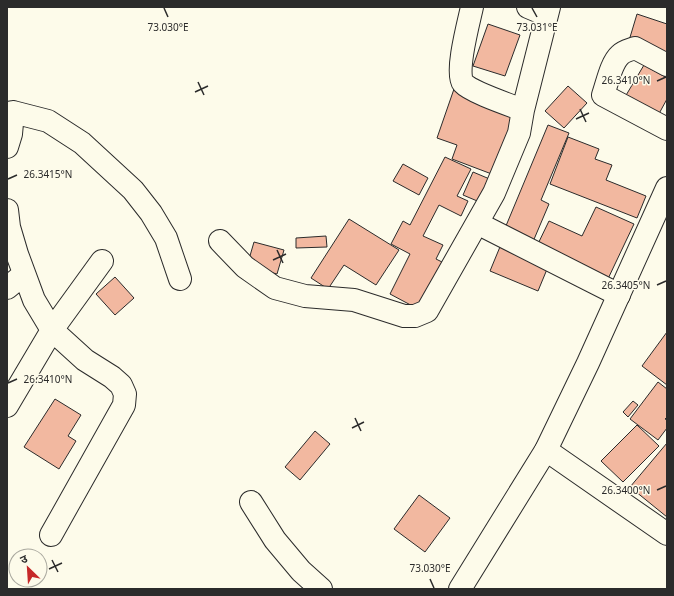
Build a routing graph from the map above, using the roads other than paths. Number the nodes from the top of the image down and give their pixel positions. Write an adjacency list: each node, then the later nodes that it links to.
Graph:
1 (472, 7): 4 (main road)
2 (541, 10): 4 (main road)
3 (667, 65): 6 (main road)
4 (523, 110): 10 (main road)
5 (10, 113): 7 (main road); 14 (main road)
6 (667, 129)
7 (7, 147)
8 (667, 191): 16 (main road)
9 (7, 210): 13 (main road)
10 (477, 223): 11 (main road); 16 (main road)
11 (220, 241)
12 (102, 262): 17 (main road)
13 (24, 274): 15 (main road); 17 (main road)
14 (180, 279)
15 (7, 288)
16 (619, 295): 19 (main road)
17 (52, 330): 18 (main road); 22 (main road)
18 (7, 406)
19 (546, 450): 21 (main road); 24 (main road)
20 (251, 502): 23 (main road)
21 (667, 534)
22 (51, 535)
23 (321, 589)
24 (460, 589)

